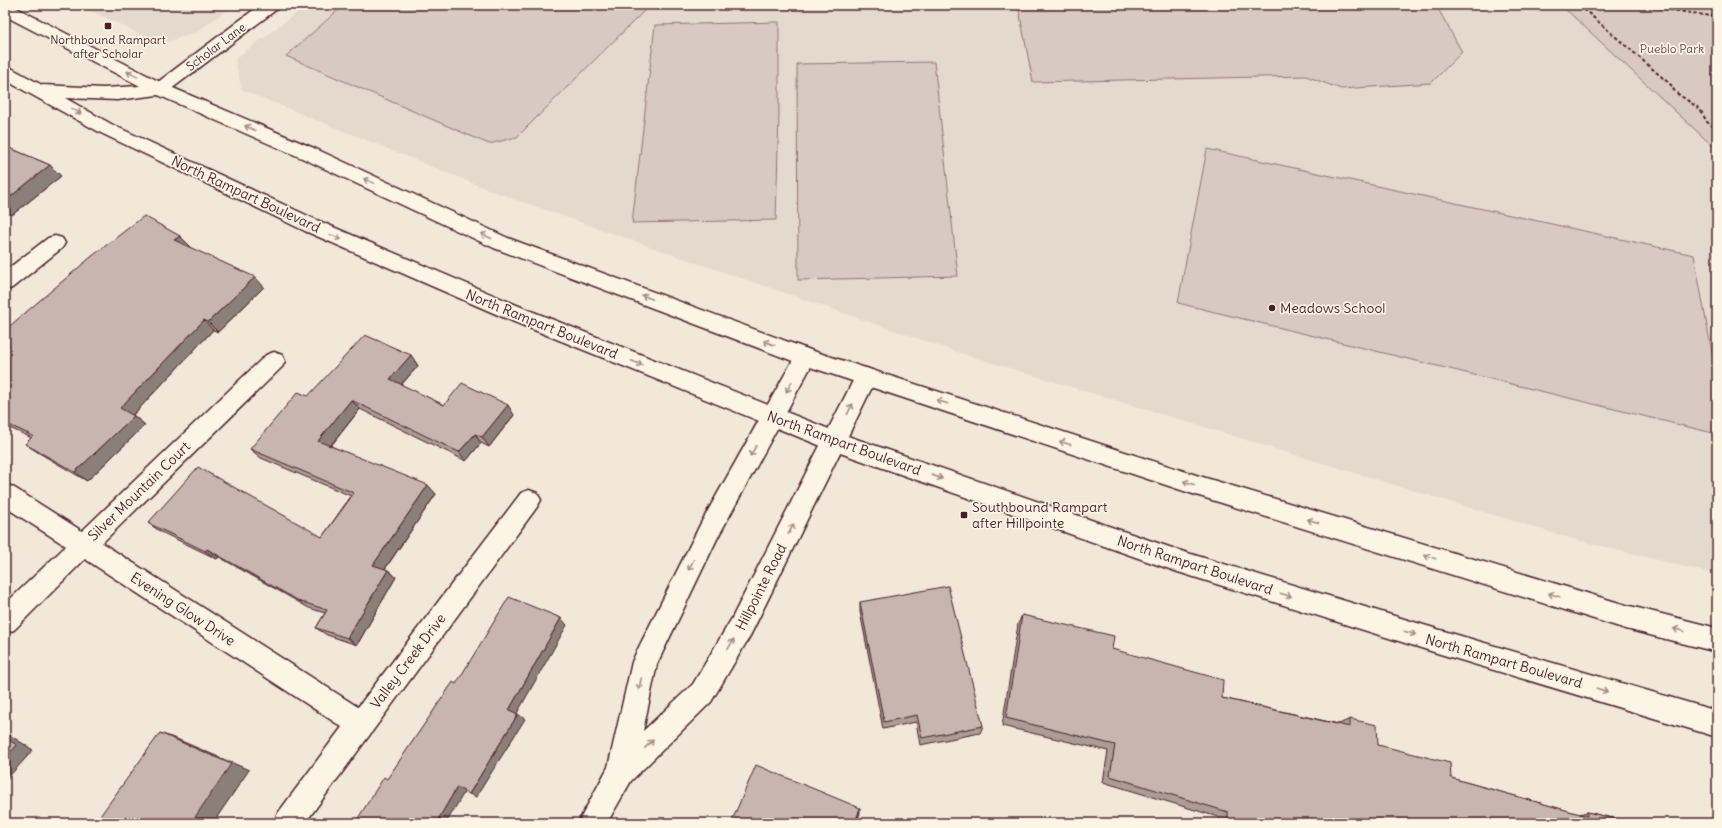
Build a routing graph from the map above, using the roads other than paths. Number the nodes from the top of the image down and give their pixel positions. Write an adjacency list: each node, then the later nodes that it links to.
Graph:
1 (271, 5): 4 (main road, Scholar Lane)
2 (5, 9): 4 (main road, one-way to 2)
3 (5, 72): 5 (main road, North Rampart Boulevard)
4 (160, 88): 5 (main road); 8 (main road, one-way to 4)
5 (36, 89): 11 (main road, North Rampart Boulevard, one-way to 11)
6 (55, 243): 7 (main road)
7 (5, 282)
8 (805, 357): 10 (main road); 11 (main road, Hillpointe Road, one-way to 11)
9 (274, 361): 15 (main road, Silver Mountain Court)
10 (866, 377): 12 (main road, Hillpointe Road, one-way to 10); 17 (main road, one-way to 10)
11 (773, 417): 12 (main road, North Rampart Boulevard); 20 (main road, Hillpointe Road, one-way to 20)
12 (834, 441): 19 (main road, North Rampart Boulevard, one-way to 19); 20 (main road, Hillpointe Road, one-way to 12)
13 (5, 494): 15 (main road, Evening Glow Drive)
14 (530, 500): 18 (main road, Valley Creek Drive)
15 (84, 545): 16 (main road, Silver Mountain Court); 18 (main road, Evening Glow Drive)
16 (5, 621)
17 (1717, 640)
18 (361, 724): 21 (main road, Valley Creek Drive)
19 (1717, 724)
20 (621, 771): 22 (main road, Hillpointe Road)
21 (288, 823)
22 (592, 823)

